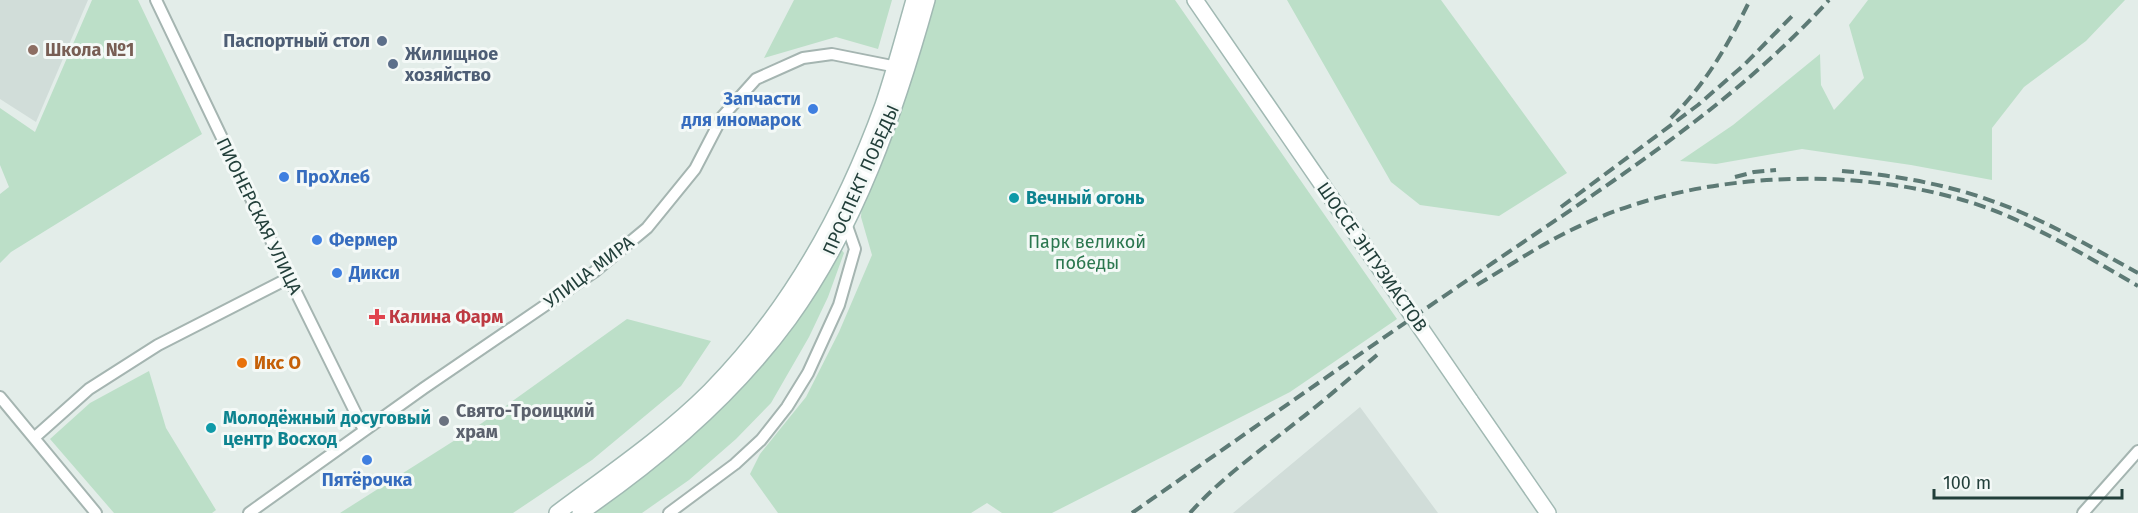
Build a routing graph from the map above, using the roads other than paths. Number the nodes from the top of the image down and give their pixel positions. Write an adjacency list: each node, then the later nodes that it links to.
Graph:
1 (156, 0): 7 (street, ПИОНЕРСКАЯ УЛИЦА)
2 (914, 0): 5 (main road, ПРОСПЕКТ ПОБЕДЫ)
3 (927, 0): 5 (main road, ПРОСПЕКТ ПОБЕДЫ)
4 (1195, 0): 17 (main road, ШОССЕ ЭНТУЗИАСТОВ, bridge)
5 (902, 68): 6 (main road, ПРОСПЕКТ ПОБЕДЫ); 9 (street, УЛИЦА МИРА); 14 (main road, ПРОСПЕКТ ПОБЕДЫ)
6 (844, 226): 15 (main road, ПРОСПЕКТ ПОБЕДЫ); 16 (street)
7 (289, 278): 9 (street, ПИОНЕРСКАЯ УЛИЦА); 10 (street)
8 (0, 397): 10 (street)
9 (364, 430): 13 (street, УЛИЦА МИРА)
10 (34, 438): 12 (street)
11 (2138, 451): 18 (street)
12 (96, 513)
13 (249, 513)
14 (557, 513)
15 (580, 513)
16 (669, 513)
17 (1548, 513)
18 (2083, 513)

